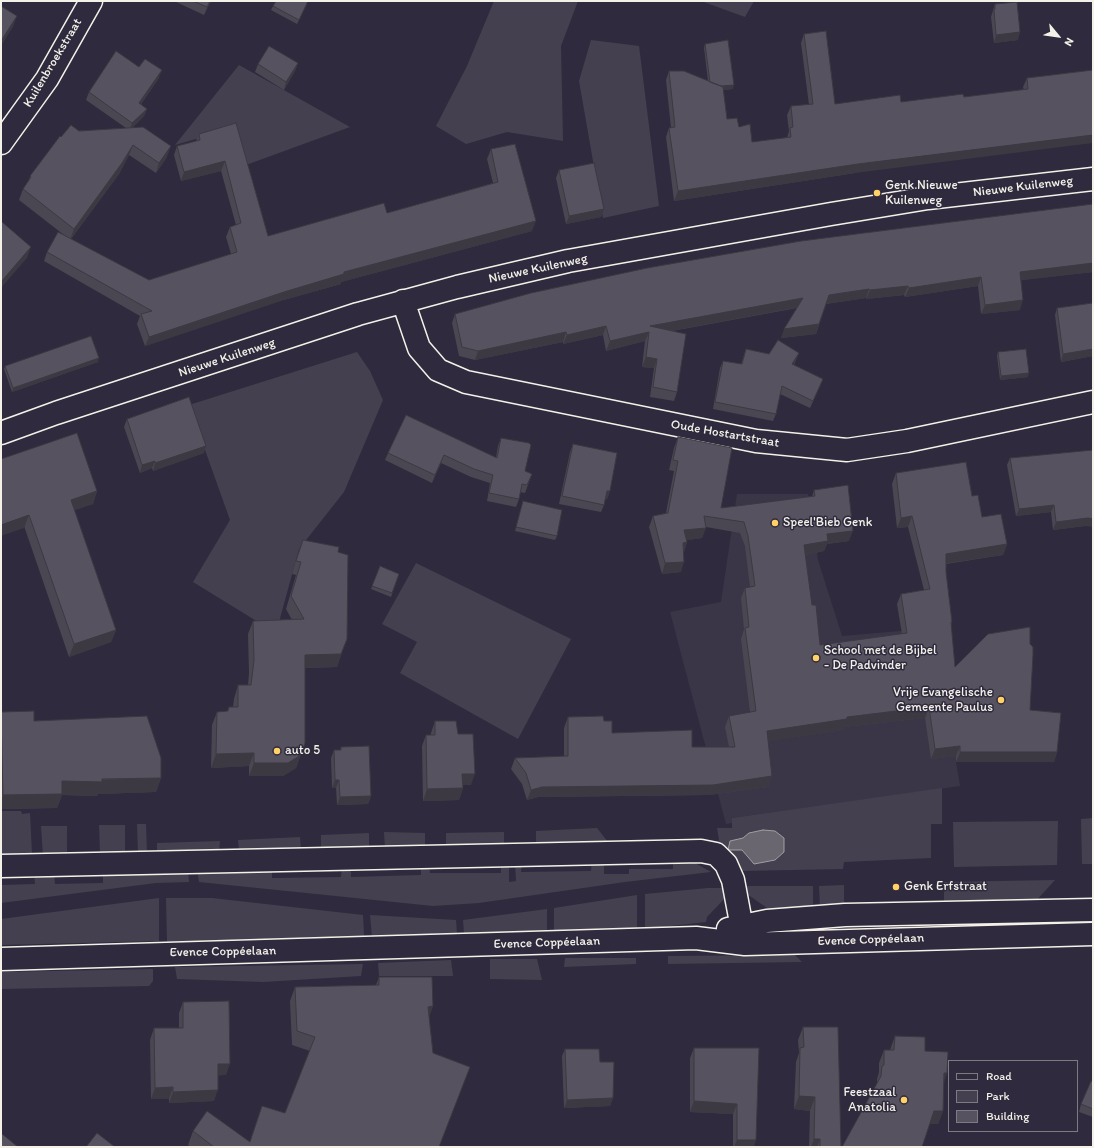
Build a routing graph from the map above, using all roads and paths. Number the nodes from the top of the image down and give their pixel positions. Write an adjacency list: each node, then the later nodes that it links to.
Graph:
1 (91, 1): 2 (street, Kuilenbroekstraat)
2 (1, 143)
3 (1093, 179): 4 (street, Nieuwe Kuilenweg)
4 (403, 301): 5 (street, Oude Hostartstraat); 6 (street, Nieuwe Kuilenweg)
5 (1093, 402)
6 (1, 433)
7 (1, 866): 10 (street)
8 (1093, 910): 10 (street)
9 (1093, 934): 10 (street, Evence Coppéelaan)
10 (744, 935): 11 (street, Evence Coppéelaan)
11 (1, 959)

